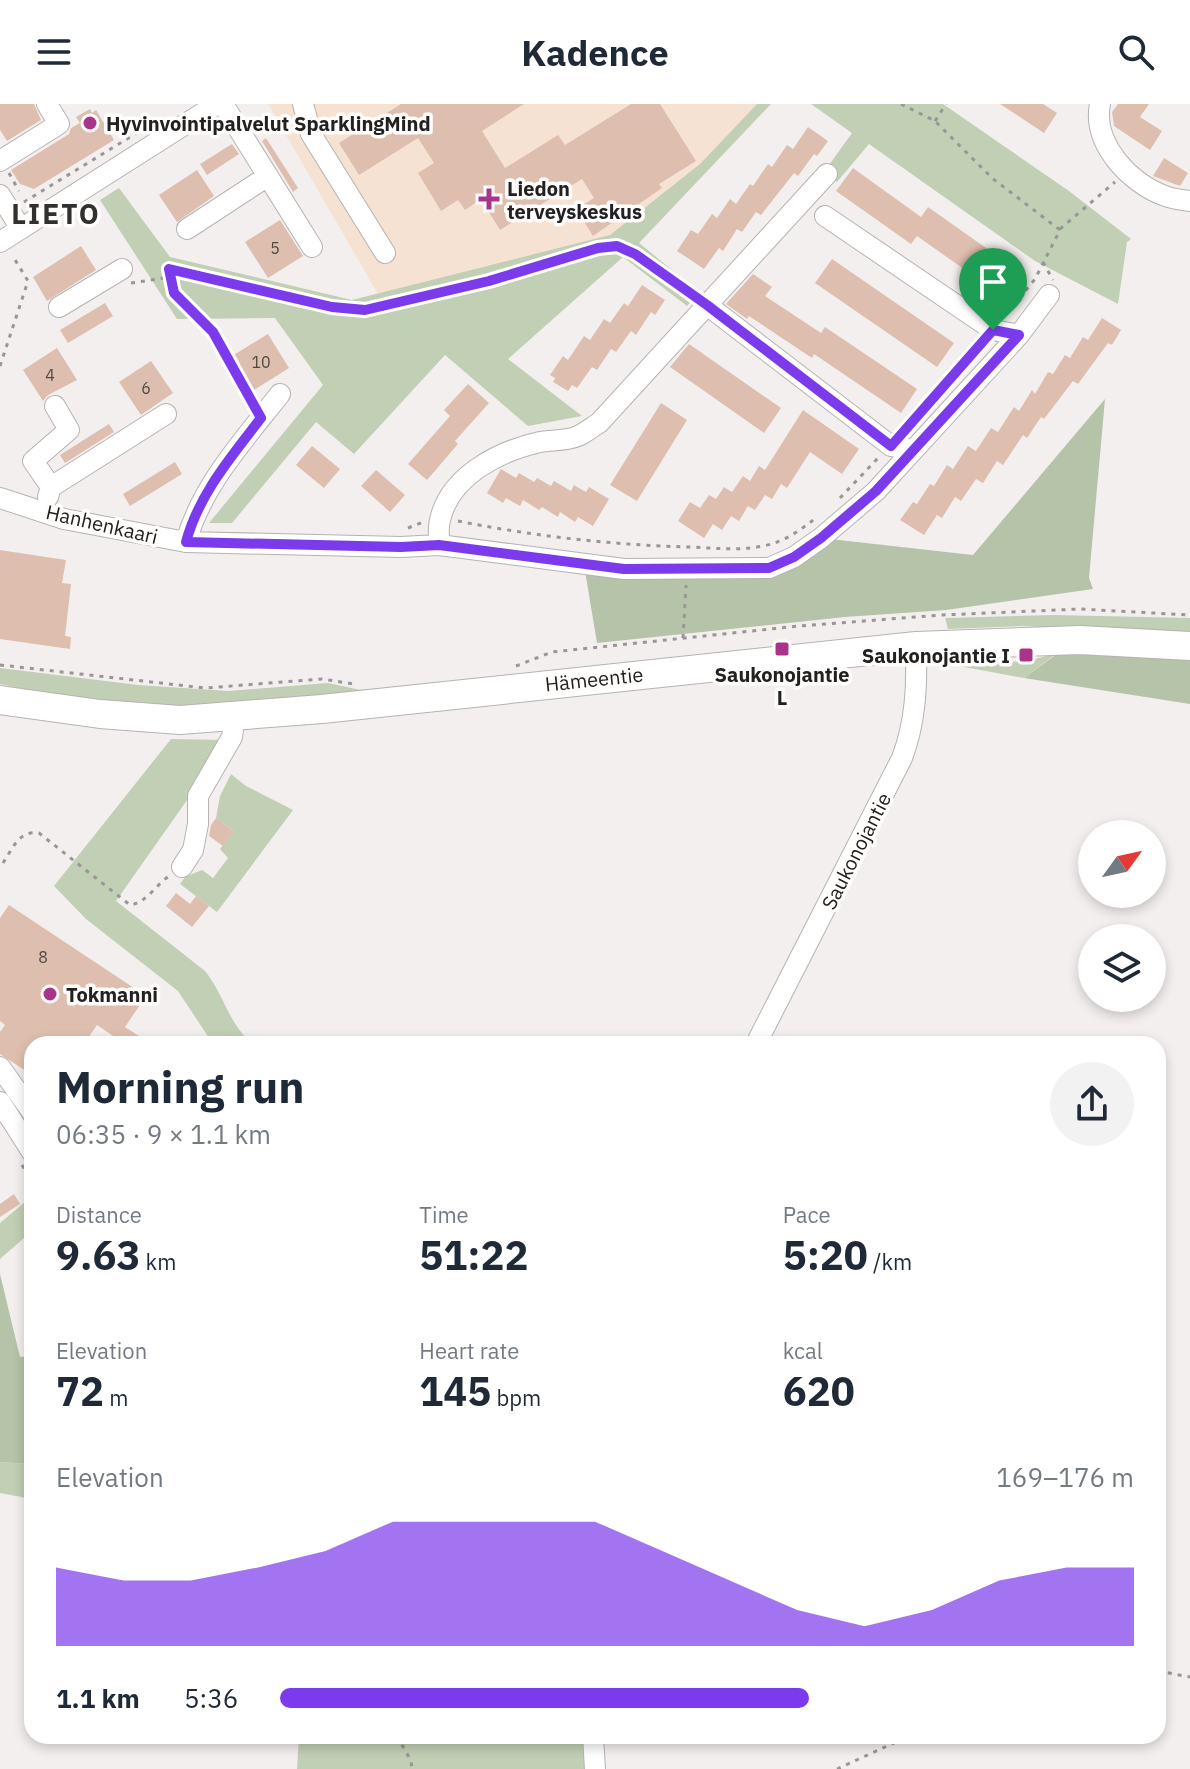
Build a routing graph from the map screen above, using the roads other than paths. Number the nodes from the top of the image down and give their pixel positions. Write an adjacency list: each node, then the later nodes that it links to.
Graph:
1 (47, 104): 5 (street)
2 (220, 104): 7 (street); 11 (street)
3 (303, 104): 15 (street)
4 (1100, 104): 9 (street)
5 (1, 160)
6 (827, 174): 18 (street)
7 (268, 176): 12 (street); 14 (street)
8 (0, 195): 11 (street)
9 (1190, 201)
10 (825, 216): 20 (street)
11 (21, 229): 13 (street)
12 (187, 229)
13 (4, 245)
14 (312, 247)
15 (385, 253)
16 (127, 276): 19 (street)
17 (1042, 287): 20 (street, Hanhenkaari)
18 (707, 305): 24 (street); 29 (street)
19 (59, 307)
20 (1019, 335): 24 (street, Hanhenkaari)
21 (280, 394): 28 (street)
22 (55, 406): 25 (street)
23 (166, 414): 25 (street)
24 (913, 450): 29 (street, Hanhenkaari)
25 (51, 487): 27 (street)
26 (0, 498): 27 (street, Hanhenkaari)
27 (42, 512): 28 (street, Hanhenkaari)
28 (186, 542): 29 (street, Hanhenkaari)
29 (439, 545)
30 (916, 646): 31 (highway, Hämeentie); 33 (highway, Hämeentie); 35 (street, Saukonojantie)
31 (1190, 646)
32 (0, 700): 33 (highway, Hämeentie)
33 (235, 716): 34 (street)
34 (182, 867)
35 (760, 1036)
36 (0, 1067): 37 (street)
37 (24, 1101)
38 (0, 1102): 39 (street)
39 (24, 1140)
40 (593, 1744): 41 (street)
41 (595, 1769)

